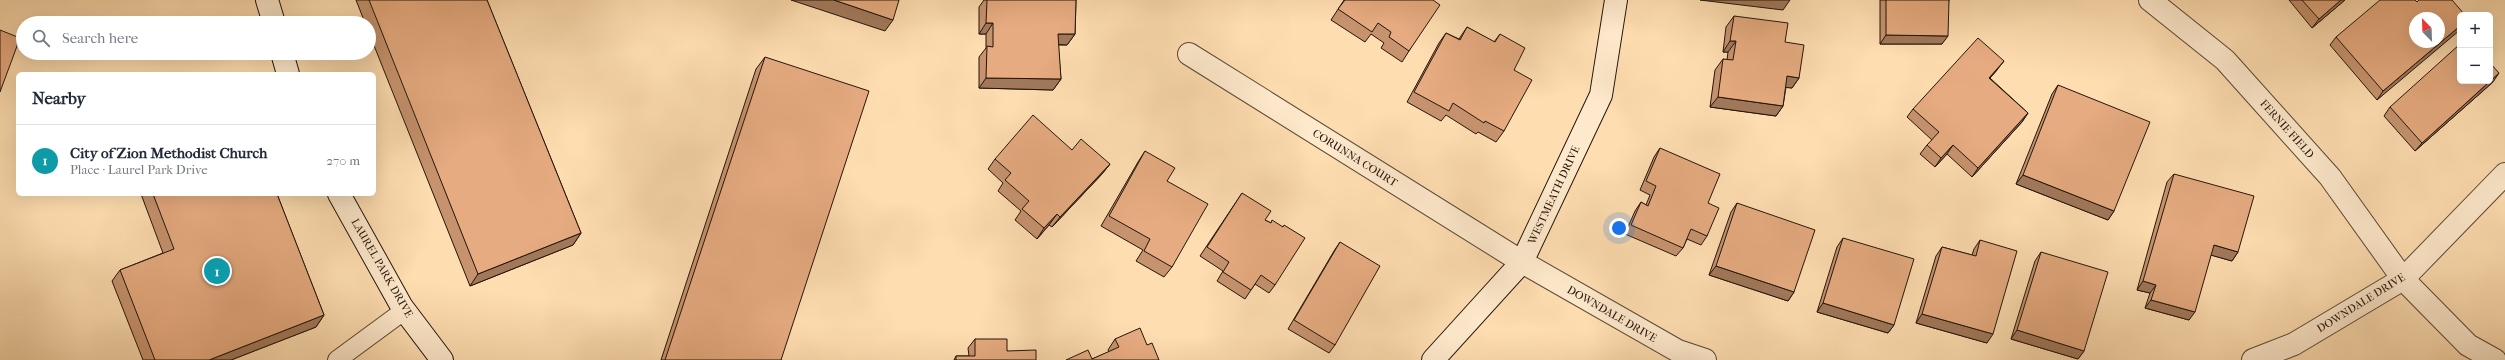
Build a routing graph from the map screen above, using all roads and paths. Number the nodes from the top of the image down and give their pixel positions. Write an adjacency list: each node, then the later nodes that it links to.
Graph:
1 (267, 0): 4 (street)
2 (1616, 0): 10 (street, WESTMEATH DRIVE)
3 (2150, 0): 11 (street, FERNIE FIELD)
4 (272, 16)
5 (1189, 54): 10 (street, CORUNNA COURT)
6 (284, 60): 7 (street)
7 (287, 72)
8 (2505, 174): 11 (street, DOWNDALE DRIVE)
9 (340, 196): 12 (street, LAUREL PARK DRIVE)
10 (1522, 262): 15 (street, WESTMEATH DRIVE); 16 (street, DOWNDALE DRIVE)
11 (2403, 279): 17 (street, DOWNDALE DRIVE); 18 (street, FERNIE FIELD)
12 (405, 310): 13 (lane); 14 (street, LAUREL PARK DRIVE)
13 (337, 360)
14 (442, 360)
15 (1433, 360)
16 (1706, 360)
17 (2253, 360)
18 (2495, 360)

